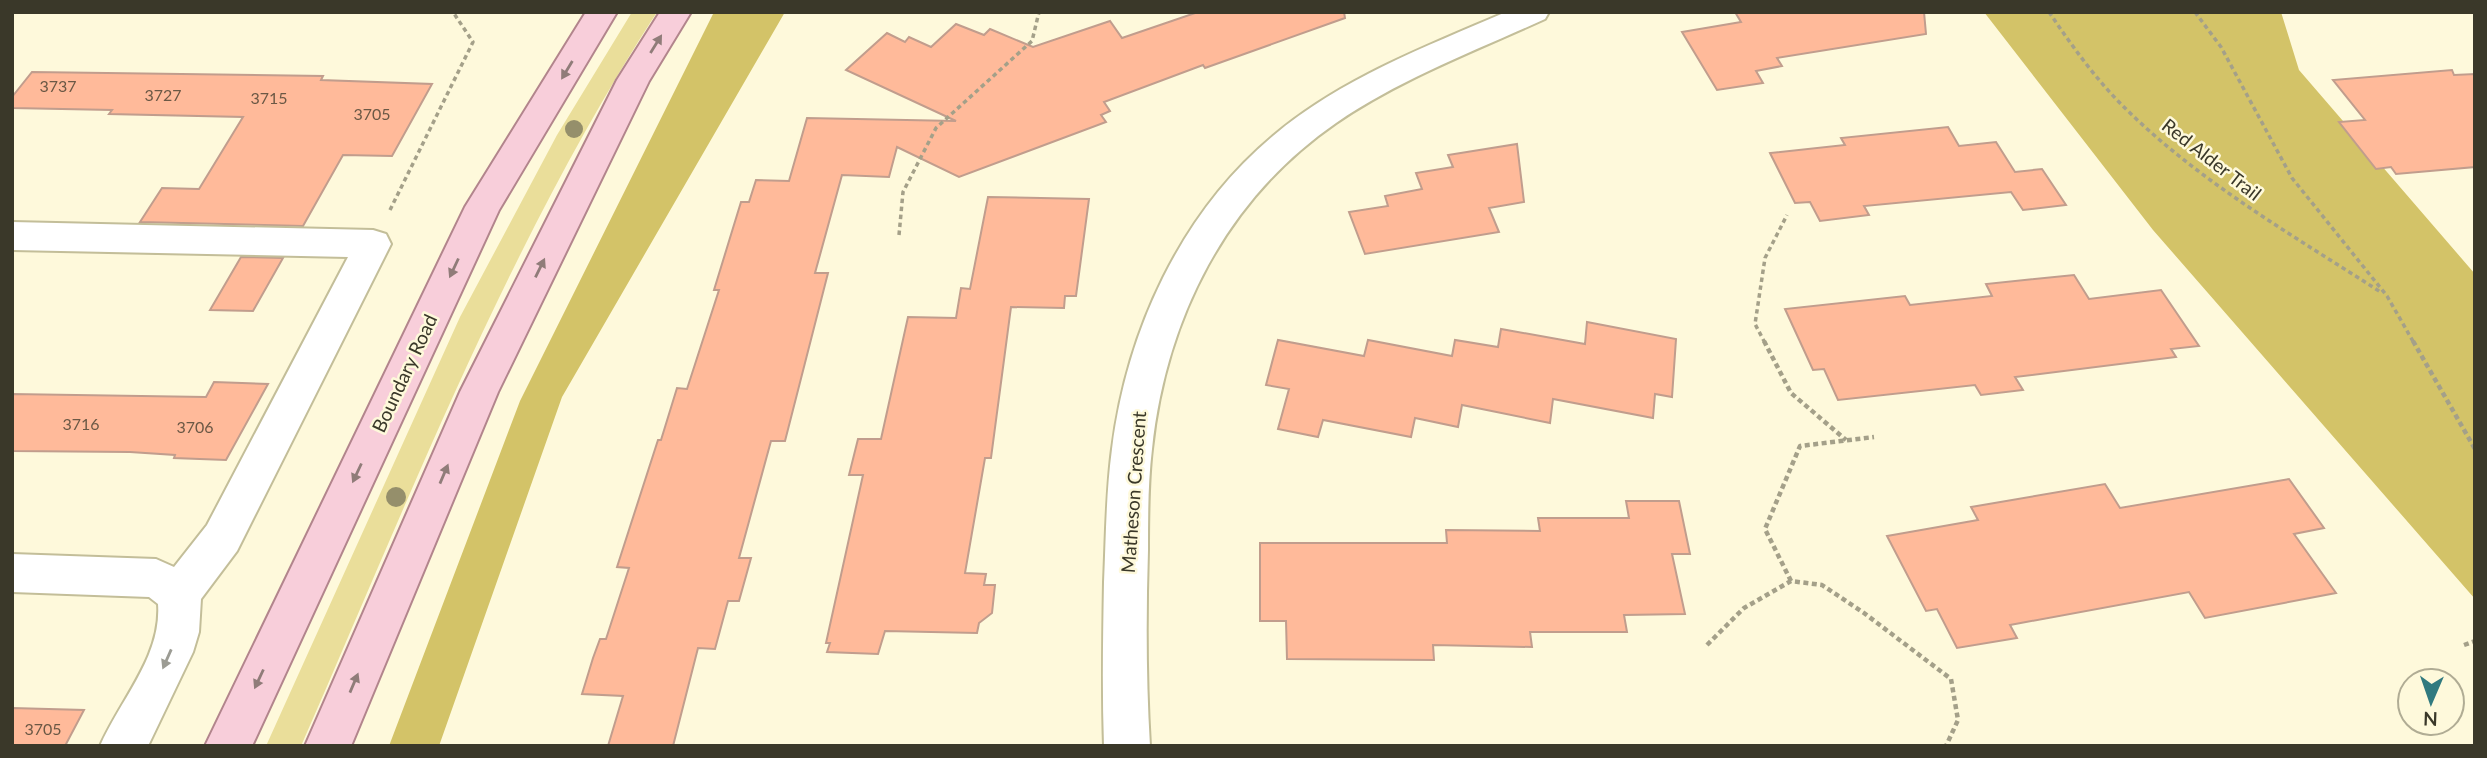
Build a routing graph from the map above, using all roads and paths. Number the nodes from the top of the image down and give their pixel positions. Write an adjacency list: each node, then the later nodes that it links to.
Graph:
1 (453, 12): 11 (path)
2 (603, 12): 23 (main road, Boundary Road, one-way to 23)
3 (676, 12): 24 (main road, one-way to 3)
4 (1039, 12): 9 (path)
5 (1534, 12): 25 (street, Matheson Crescent)
6 (2049, 12): 12 (path, Red Alder Trail)
7 (2195, 12): 12 (path, Red Alder Trail)
8 (1787, 215): 14 (path)
9 (899, 235)
10 (12, 236): 11 (street)
11 (373, 244): 18 (street)
12 (2387, 296): 15 (path, Red Alder Trail)
13 (1874, 437): 14 (path)
14 (1846, 440): 17 (path)
15 (2475, 449)
16 (12, 573): 18 (street)
17 (1791, 581): 20 (path); 26 (path)
18 (179, 594): 22 (street, one-way to 22)
19 (2475, 641): 21 (path)
20 (1707, 645)
21 (2464, 645)
22 (123, 746)
23 (228, 746)
24 (328, 746)
25 (1126, 746)
26 (1946, 746)

